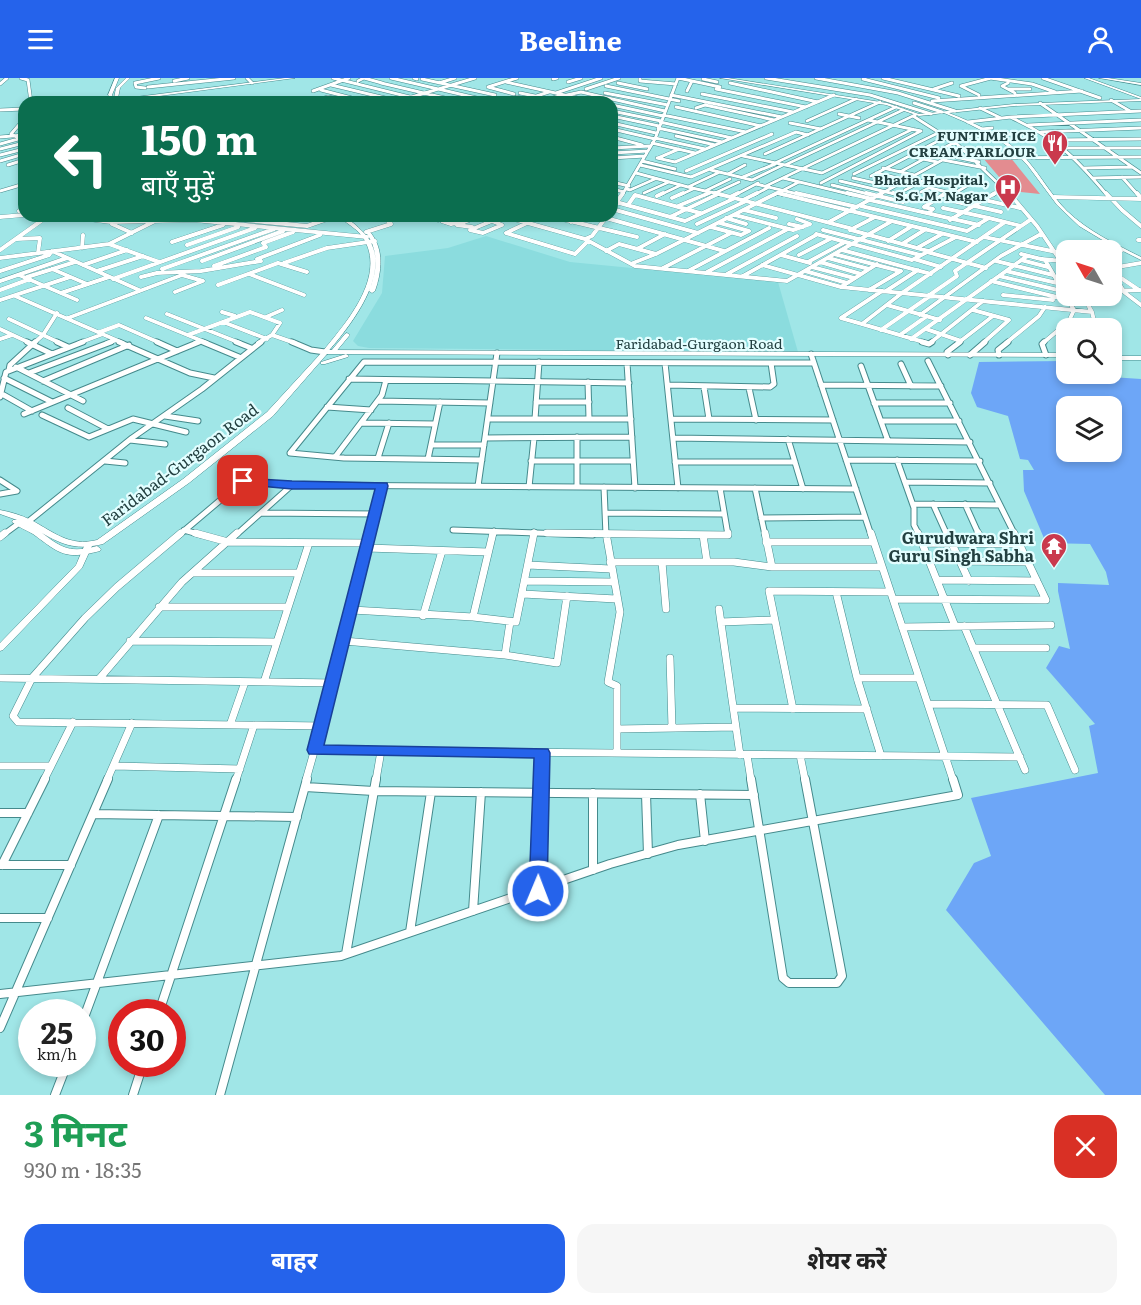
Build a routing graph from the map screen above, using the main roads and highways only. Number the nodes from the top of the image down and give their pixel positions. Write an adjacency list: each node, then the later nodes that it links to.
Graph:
1 (341, 341): 2 (main road)
2 (357, 353): 3 (main road); 3 (main road, Faridabad-Gurgaon Road); 6 (main road, Faridabad-Gurgaon Road)
3 (327, 355): 11 (main road, Faridabad-Gurgaon Road)
4 (1056, 356): 6 (main road, Faridabad-Gurgaon Road)
5 (1056, 356): 6 (main road, Faridabad-Gurgaon Road)
6 (924, 357)
7 (1122, 357): 8 (main road)
8 (1141, 357)
9 (0, 512): 11 (main road)
10 (0, 517): 11 (main road)
11 (25, 521)

